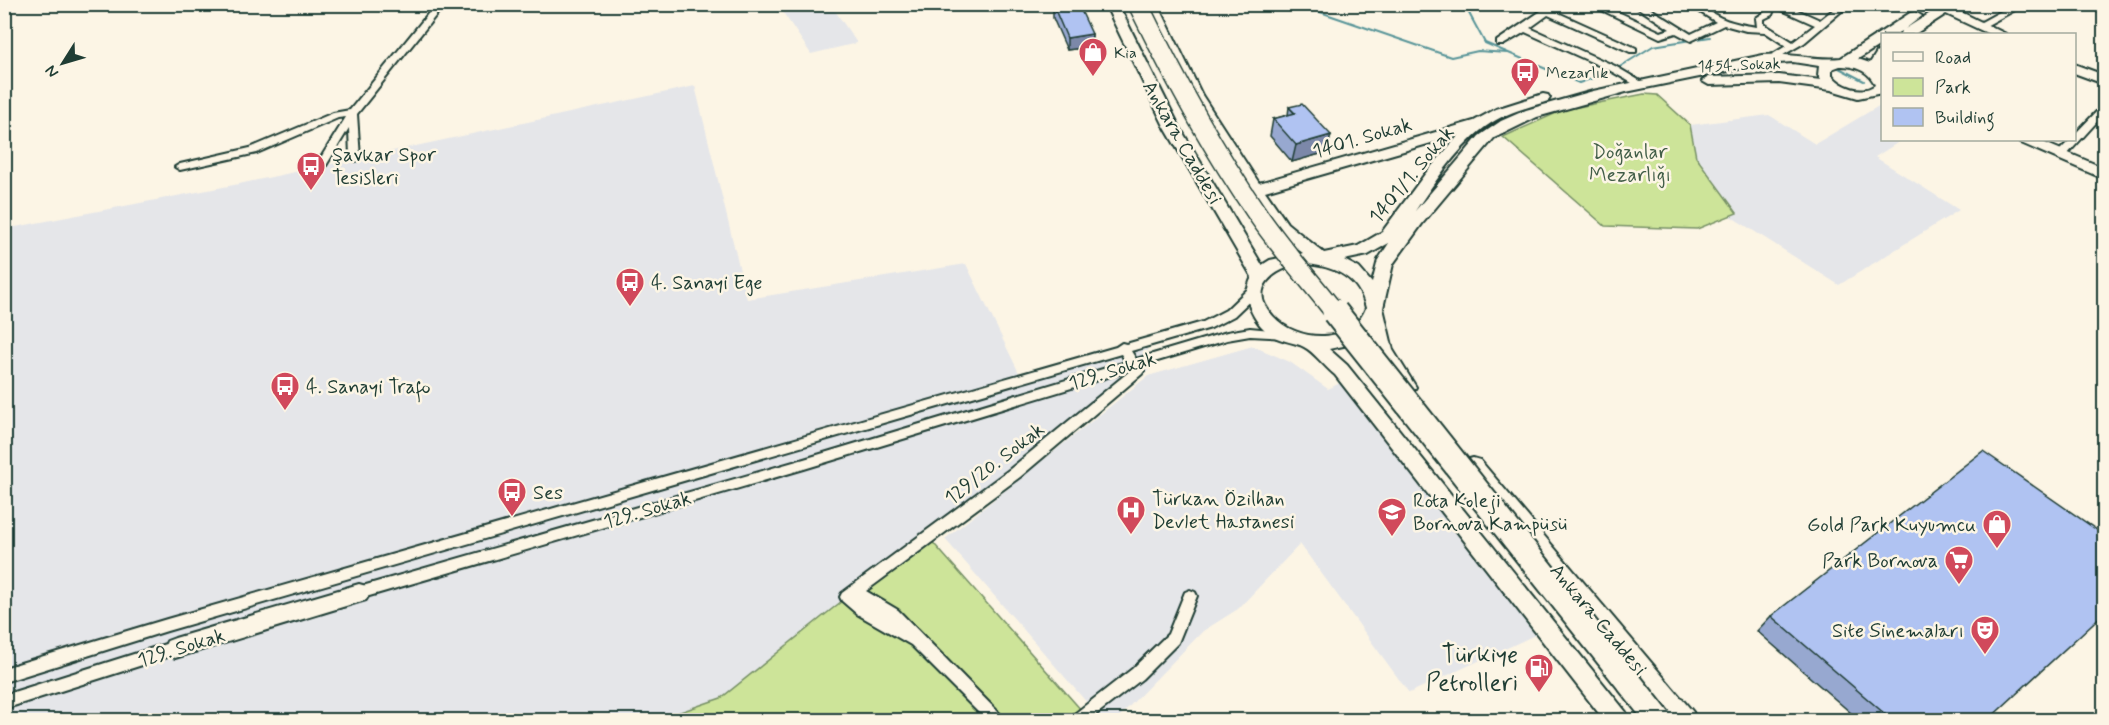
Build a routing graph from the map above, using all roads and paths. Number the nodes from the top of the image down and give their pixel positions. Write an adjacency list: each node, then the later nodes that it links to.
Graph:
1 (441, 4): 44 (street)
2 (1111, 4): 56 (main road, Ankara Caddesi)
3 (1125, 4): 70 (highway, Ankara Caddesi)
4 (1138, 4): 71 (highway, Ankara Caddesi, bridge)
5 (1151, 4): 54 (main road, Ankara Caddesi)
6 (1532, 4): 16 (street)
7 (1557, 4): 16 (street)
8 (1593, 4): 22 (street)
9 (1636, 4): 22 (street)
10 (1697, 4): 18 (street)
11 (1773, 4): 19 (street); 23 (street)
12 (1846, 4): 19 (street, 1401/1. Sokak)
13 (2022, 4): 20 (street)
14 (2089, 4): 17 (street)
15 (1940, 6): 20 (main road); 24 (main road); 25 (main road)
16 (1546, 11): 21 (street); 30 (street)
17 (2104, 11)
18 (1724, 22): 22 (street); 23 (street)
19 (1821, 24): 29 (street, 1401/1. Sokak)
20 (1979, 26): 26 (main road)
21 (1524, 28): 28 (street); 40 (street)
22 (1677, 30)
23 (1764, 30): 29 (street)
24 (1890, 33)
25 (1907, 33)
26 (1996, 33)
27 (1881, 39): 33 (main road)
28 (1500, 43)
29 (1793, 46): 32 (street, 1401/1. Sokak)
30 (1633, 50)
31 (1881, 56): 36 (main road)
32 (1771, 59): 34 (main road); 40 (main road, 1401/1. Sokak)
33 (1844, 62): 34 (main road); 38 (main road)
34 (1829, 64): 41 (main road)
35 (2076, 69): 37 (main road)
36 (1881, 78)
37 (2104, 80)
38 (1881, 81)
39 (1881, 83): 41 (main road, 1454. Sokak)
40 (1642, 85): 41 (main road, 1454. Sokak); 42 (main road, 1401/1. Sokak)
41 (1838, 86)
42 (1599, 96): 45 (main road, 1401/1. Sokak); 57 (main road, 1401/1. Sokak)
43 (2104, 109): 46 (street)
44 (353, 113): 50 (street); 51 (street); 52 (street)
45 (1480, 124): 54 (main road, 1401. Sokak); 55 (main road, 1401/1. Sokak)
46 (2076, 139)
47 (2028, 141): 49 (main road)
48 (2074, 141): 49 (street)
49 (2061, 155): 53 (main road)
50 (355, 158)
51 (180, 166)
52 (320, 167)
53 (2104, 174)
54 (1255, 189): 55 (main road, Ankara Caddesi)
55 (1321, 259): 56 (main road, Ankara Caddesi); 57 (main road, Ankara Caddesi)
56 (1257, 284): 58 (main road, Ankara Caddesi); 60 (street, 129. Sokak)
57 (1373, 311): 59 (main road, Ankara Caddesi); 72 (main road, Ankara Caddesi)
58 (1292, 337): 59 (main road, Ankara Caddesi); 61 (street, 129. Sokak)
59 (1312, 344): 69 (main road, Ankara Caddesi)
60 (1122, 347): 61 (street); 65 (street, 129. Sokak)
61 (1133, 363): 62 (street, 129. Sokak); 67 (street, 129/20. Sokak)
62 (359, 593): 64 (main road, 129. Sokak)
63 (1191, 596): 68 (street)
64 (175, 648): 66 (street, 129. Sokak)
65 (4, 675)
66 (4, 702)
67 (996, 720)
68 (1078, 720)
69 (1618, 720)
70 (1642, 720)
71 (1659, 720)
72 (1685, 720)

